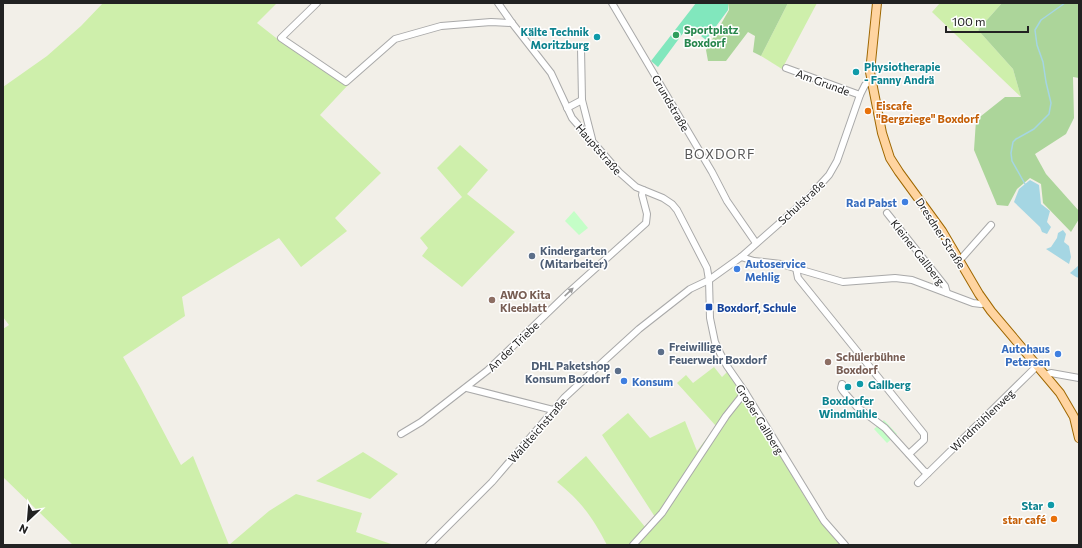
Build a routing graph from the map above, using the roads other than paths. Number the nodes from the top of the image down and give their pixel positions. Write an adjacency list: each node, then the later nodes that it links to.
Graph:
1 (317, 3): 5 (street)
2 (498, 3): 5 (street, Hauptstraße)
3 (612, 3): 16 (street, Grundstraße)
4 (877, 3): 8 (main road, Dresdner Straße)
5 (512, 23): 11 (street, Hauptstraße)
6 (581, 48): 10 (street)
7 (786, 68): 9 (street, Am Grunde)
8 (871, 80): 9 (street, Schulstraße); 18 (main road, Dresdner Straße)
9 (860, 95): 16 (street, Schulstraße)
10 (582, 100): 11 (street); 12 (street)
11 (567, 108): 12 (street, Hauptstraße)
12 (592, 141): 13 (street, Hauptstraße)
13 (643, 190): 20 (street, Hauptstraße); 27 (street, An der Triebe, one-way to 13)
14 (887, 213): 21 (street, Kleiner Gallberg)
15 (991, 225): 18 (street)
16 (756, 243): 17 (street, Schulstraße)
17 (741, 257): 19 (street, Kleiner Gallberg); 20 (street, Schulstraße)
18 (960, 260): 22 (main road, Dresdner Straße)
19 (796, 268): 21 (street, Kleiner Gallberg); 32 (street)
20 (709, 280): 28 (street, Großer Gallberg); 29 (street, Waldteichstraße)
21 (948, 292): 22 (street, Kleiner Gallberg)
22 (985, 303): 23 (main road, Dresdner Straße)
23 (1037, 366): 24 (main road, Dresdner Straße); 33 (street, Windmühlenweg)
24 (1045, 375): 25 (street); 31 (main road, Dresdner Straße)
25 (1079, 378)
26 (842, 384): 32 (street)
27 (468, 387): 29 (street); 30 (street, An der Triebe)
28 (745, 392): 36 (street); 37 (street, Großer Gallberg)
29 (553, 410): 35 (street, Waldteichstraße)
30 (401, 434)
31 (1079, 438)
32 (908, 454): 33 (street)
33 (928, 473): 34 (street, Windmühlenweg)
34 (918, 484)
35 (429, 545)
36 (633, 545)
37 (845, 545)

